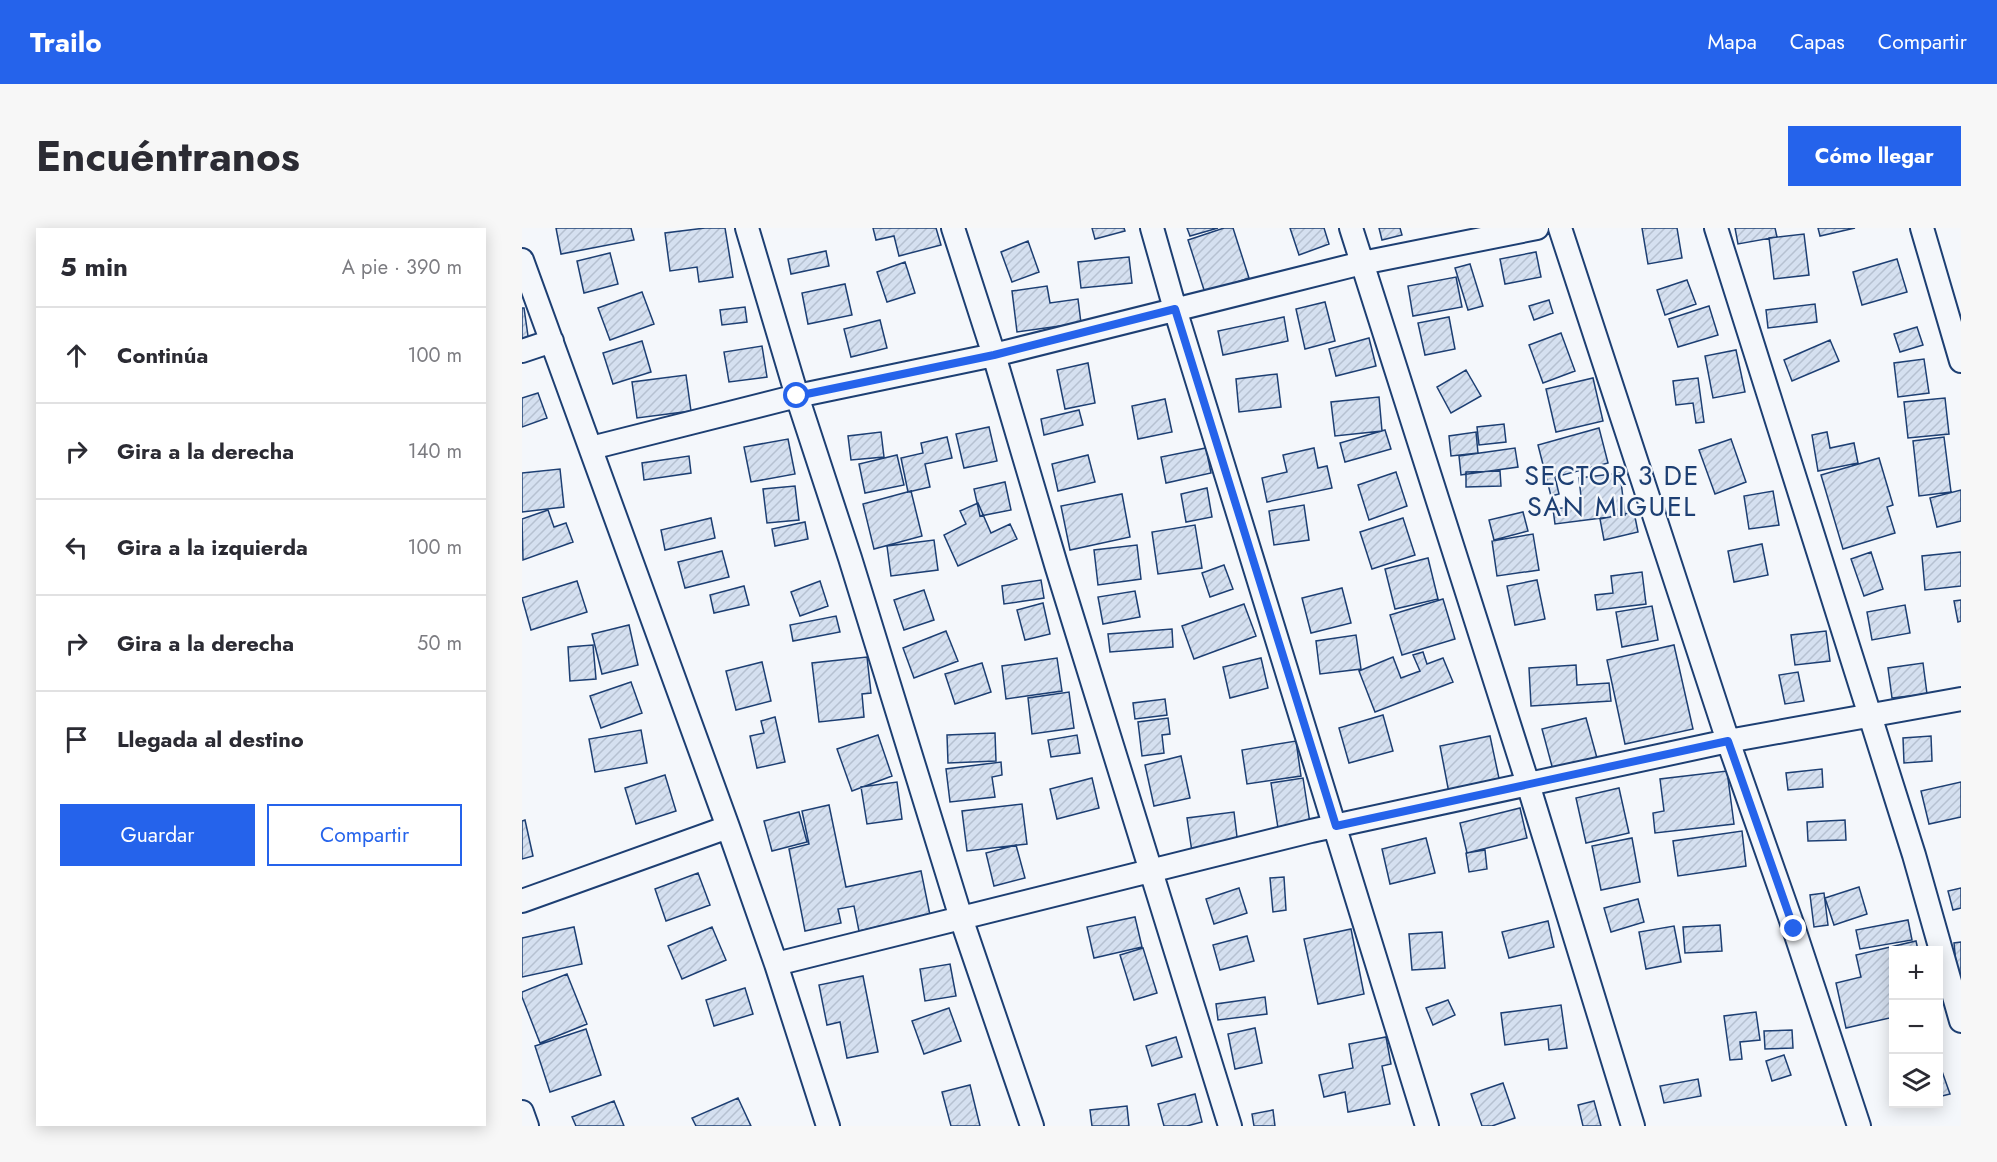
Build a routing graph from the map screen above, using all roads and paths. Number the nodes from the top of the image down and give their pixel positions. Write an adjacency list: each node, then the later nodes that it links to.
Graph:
1 (747, 228): 16 (street)
2 (953, 228): 14 (street)
3 (1152, 228): 11 (street)
4 (1352, 228): 10 (street)
5 (1537, 228): 10 (street)
6 (1560, 228): 20 (street)
7 (1716, 228): 19 (street)
8 (1922, 228): 15 (street)
9 (522, 260): 12 (street)
10 (1362, 262): 11 (street); 21 (street)
11 (1175, 309): 14 (street); 22 (street)
12 (552, 341): 13 (street); 17 (street)
13 (522, 351)
14 (994, 355): 16 (street); 24 (street)
15 (1961, 361)
16 (797, 396): 17 (street); 26 (street)
17 (591, 448): 23 (street)
18 (1961, 699): 19 (street)
19 (1870, 716): 20 (street); 28 (street)
20 (1728, 741): 21 (street); 36 (street)
21 (1528, 784): 22 (street); 35 (street)
22 (1336, 826): 24 (street); 34 (street)
23 (728, 827): 25 (street); 27 (street)
24 (1152, 871): 26 (street); 33 (street)
25 (522, 901)
26 (961, 918): 27 (street); 32 (street)
27 (776, 964): 31 (street)
28 (1961, 1021)
29 (522, 1112): 30 (street)
30 (527, 1126)
31 (828, 1126)
32 (1032, 1126)
33 (1230, 1126)
34 (1428, 1126)
35 (1633, 1126)
36 (1858, 1126)

